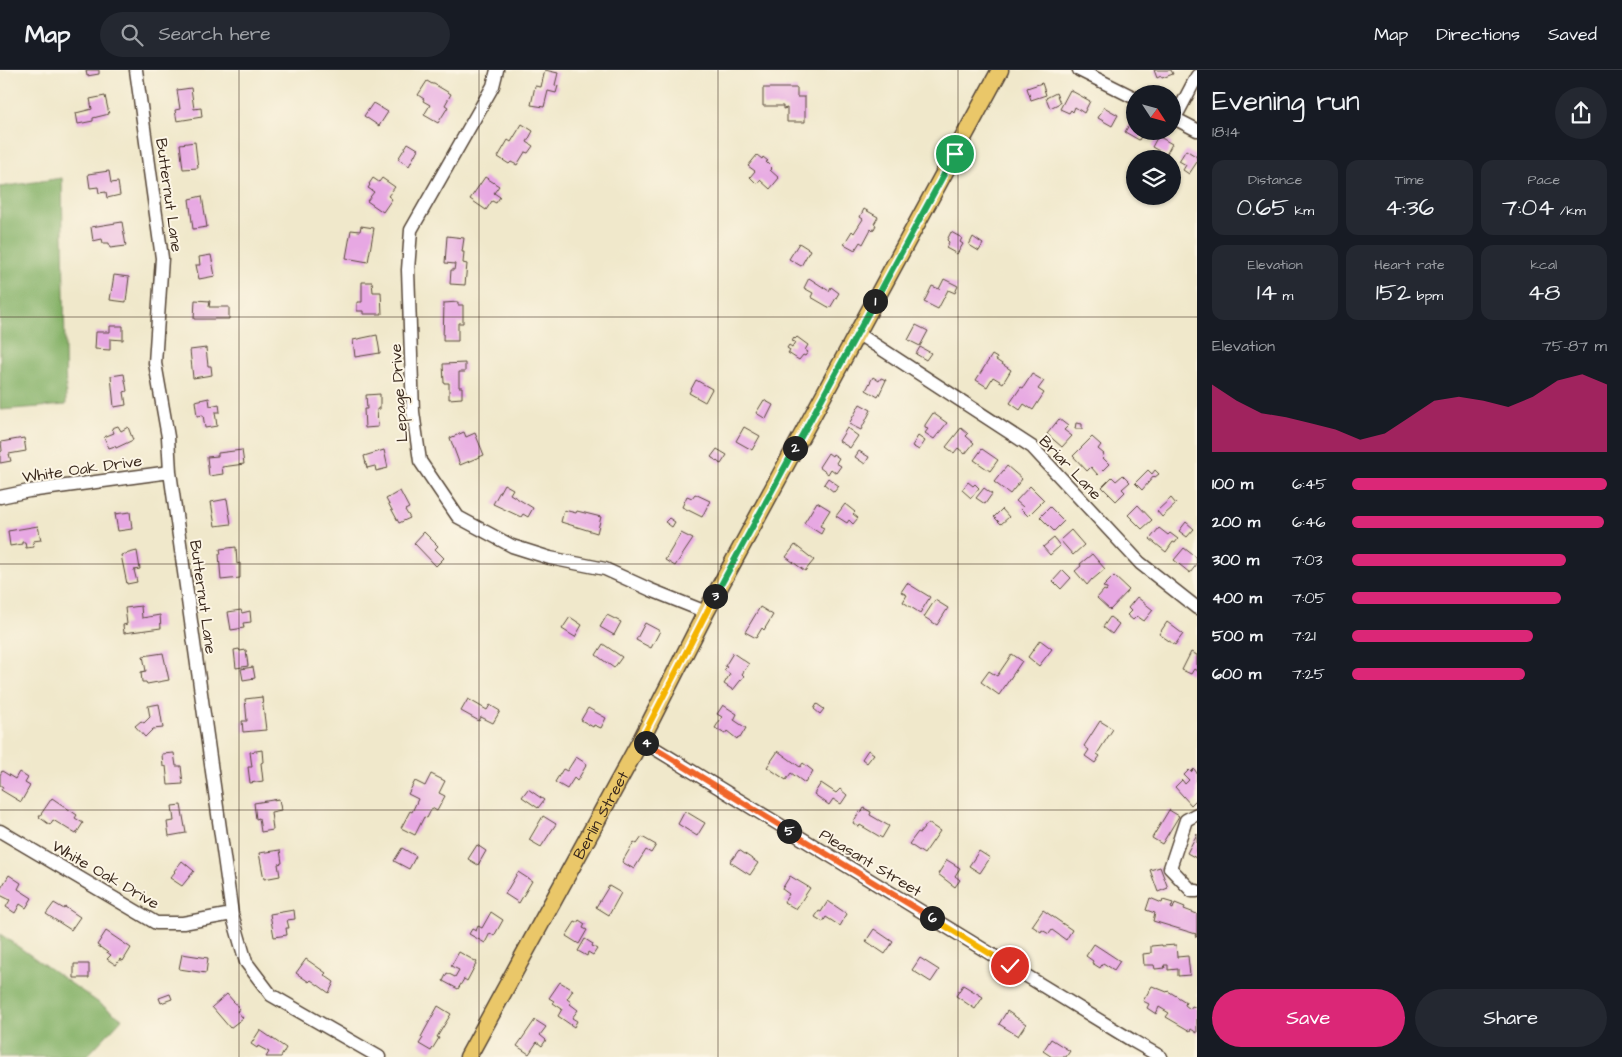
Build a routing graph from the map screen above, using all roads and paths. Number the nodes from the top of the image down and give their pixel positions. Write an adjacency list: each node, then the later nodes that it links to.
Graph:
1 (136, 70): 11 (street, Butternut Lane)
2 (497, 70): 14 (street, Lepage Drive)
3 (1000, 70): 10 (main road, Berlin Street)
4 (1079, 70): 6 (street)
5 (1197, 76): 7 (street)
6 (1126, 94)
7 (1181, 105)
8 (1181, 122): 9 (street)
9 (1197, 130)
10 (857, 333): 13 (street, Briar Lane); 14 (main road, Berlin Street)
11 (170, 472): 12 (street, White Oak Drive); 19 (street, Butternut Lane)
12 (0, 497)
13 (1197, 608)
14 (706, 612): 15 (main road, Berlin Street)
15 (641, 740): 21 (main road, Berlin Street); 22 (street, Pleasant Street)
16 (1197, 814): 18 (street)
17 (0, 831): 19 (street, White Oak Drive)
18 (1197, 891)
19 (232, 914): 20 (street, Butternut Lane)
20 (378, 1057)
21 (468, 1057)
22 (1162, 1057)

